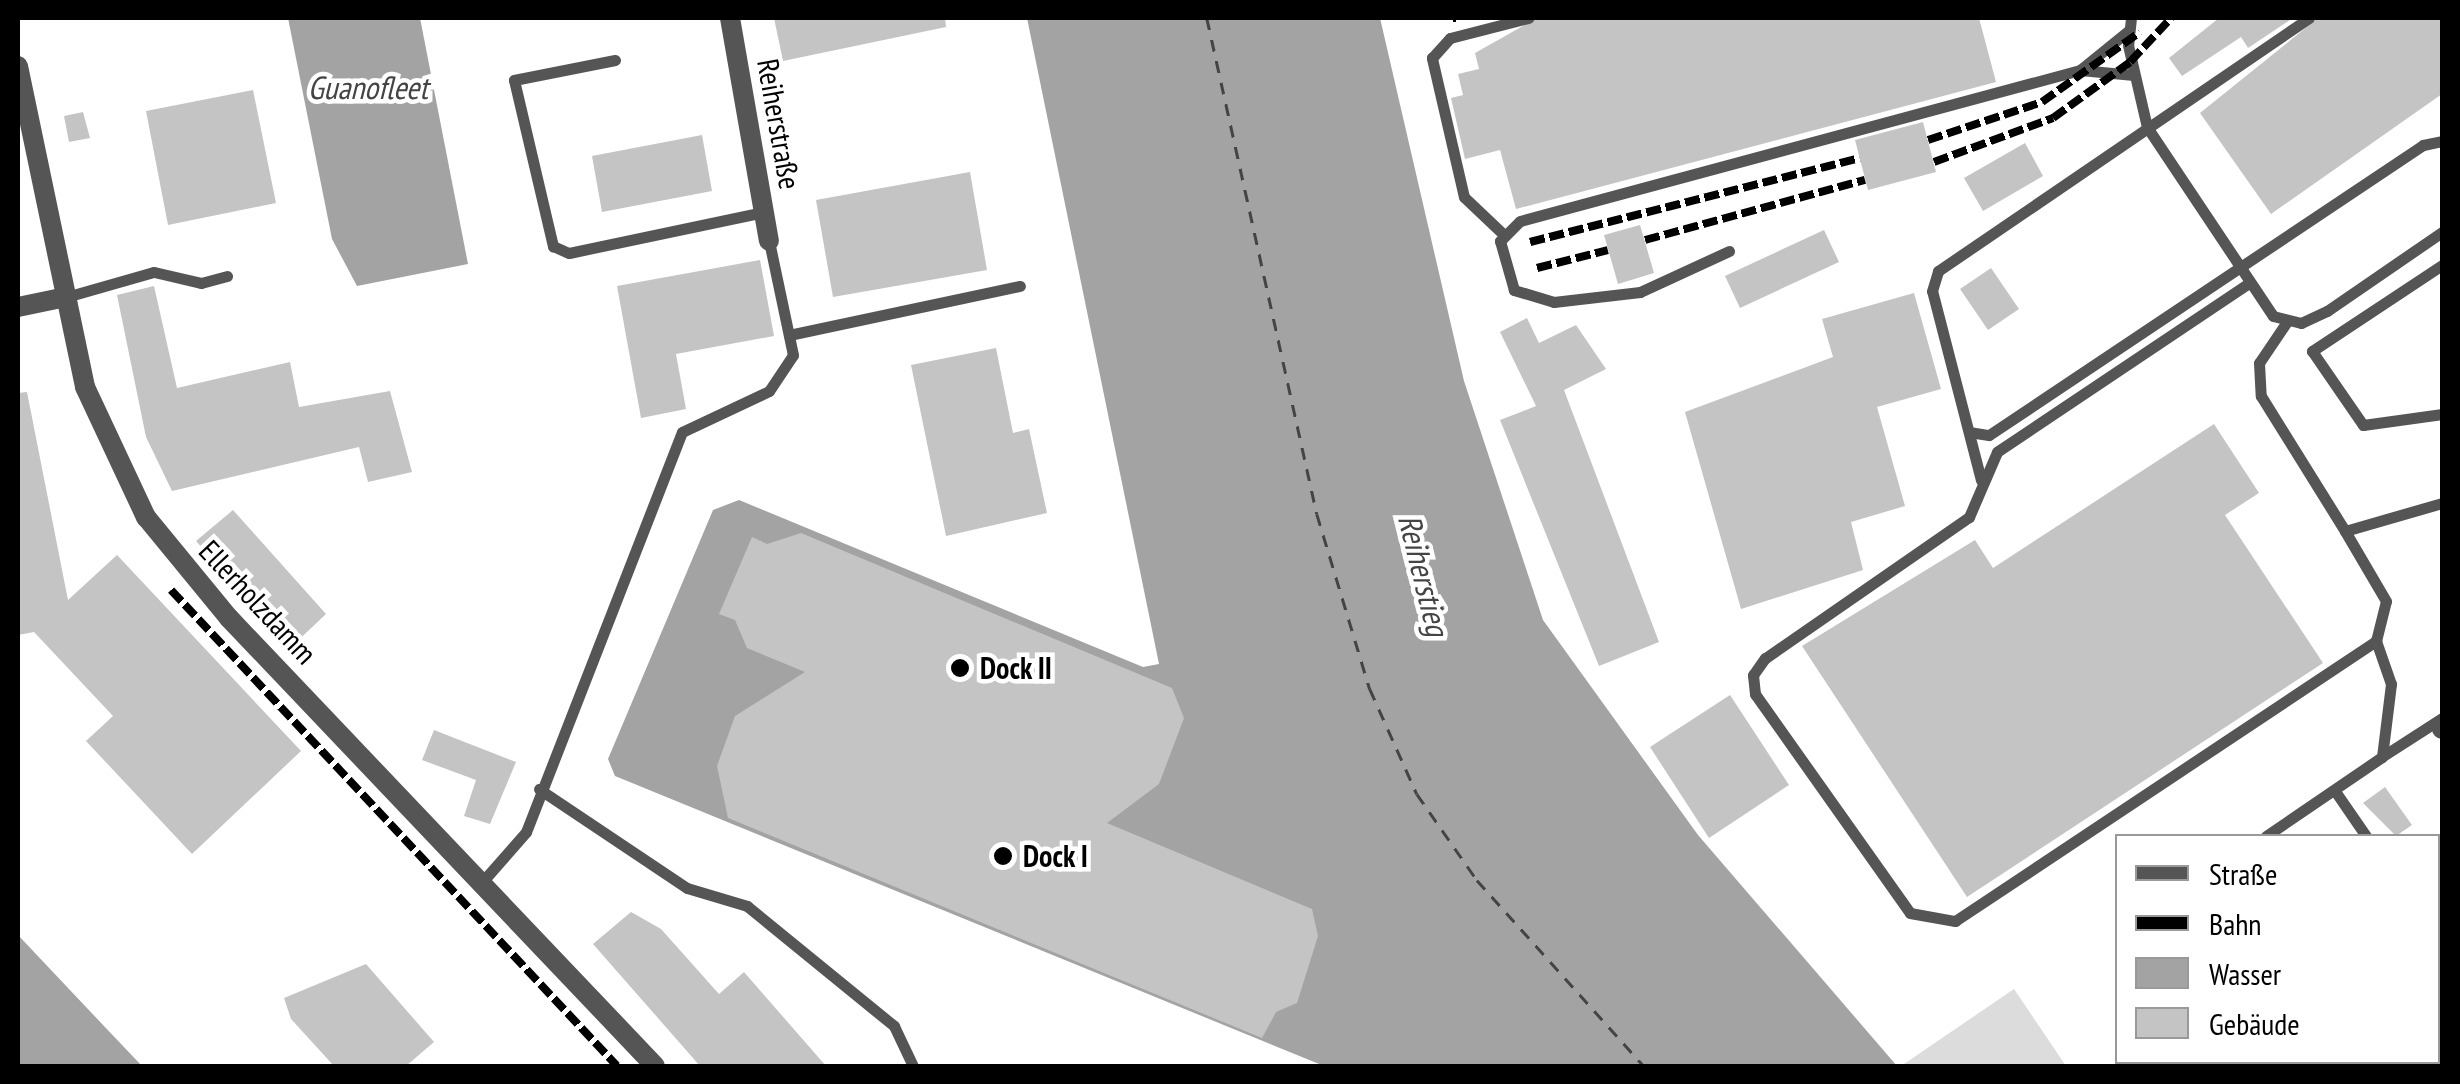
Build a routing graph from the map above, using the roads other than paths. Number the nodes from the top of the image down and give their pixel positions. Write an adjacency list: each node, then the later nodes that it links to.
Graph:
1 (730, 18): 11 (street, Reiherstraße)
2 (1528, 18): 13 (lane)
3 (2309, 18): 9 (lane)
4 (2130, 24): 7 (lane); 8 (lane)
5 (615, 60): 11 (lane)
6 (18, 66): 21 (street, Ellerholzdamm)
7 (2080, 70): 8 (lane); 13 (lane)
8 (2134, 75): 9 (lane)
9 (2147, 127): 17 (lane); 27 (lane)
10 (2442, 141): 17 (lane)
11 (764, 212): 14 (street, Reiherstraße)
12 (2442, 232): 23 (lane)
13 (1502, 234): 15 (lane)
14 (770, 241): 24 (lane)
15 (1729, 252)
16 (2442, 265): 26 (lane)
17 (2238, 266): 19 (lane); 25 (lane)
18 (226, 276): 21 (lane)
19 (2250, 283): 23 (lane); 28 (lane)
20 (1020, 286): 24 (lane)
21 (66, 297): 22 (street); 39 (street, Ellerholzdamm)
22 (18, 307)
23 (2286, 323): 31 (lane)
24 (790, 335): 35 (lane)
25 (2039, 401): 27 (lane); 28 (lane)
26 (2442, 414)
27 (1969, 432): 29 (lane)
28 (1994, 457): 29 (lane)
29 (1982, 484): 32 (lane)
30 (2442, 503): 31 (lane)
31 (2345, 531): 32 (lane)
32 (2376, 641): 34 (lane)
33 (2442, 718): 34 (lane)
34 (2382, 757): 36 (lane)
35 (539, 790): 39 (lane); 41 (lane)
36 (2335, 791): 37 (lane); 38 (lane)
37 (2269, 834)
38 (2365, 834)
39 (483, 882): 40 (street, Ellerholzdamm)
40 (655, 1066)
41 (912, 1066)

